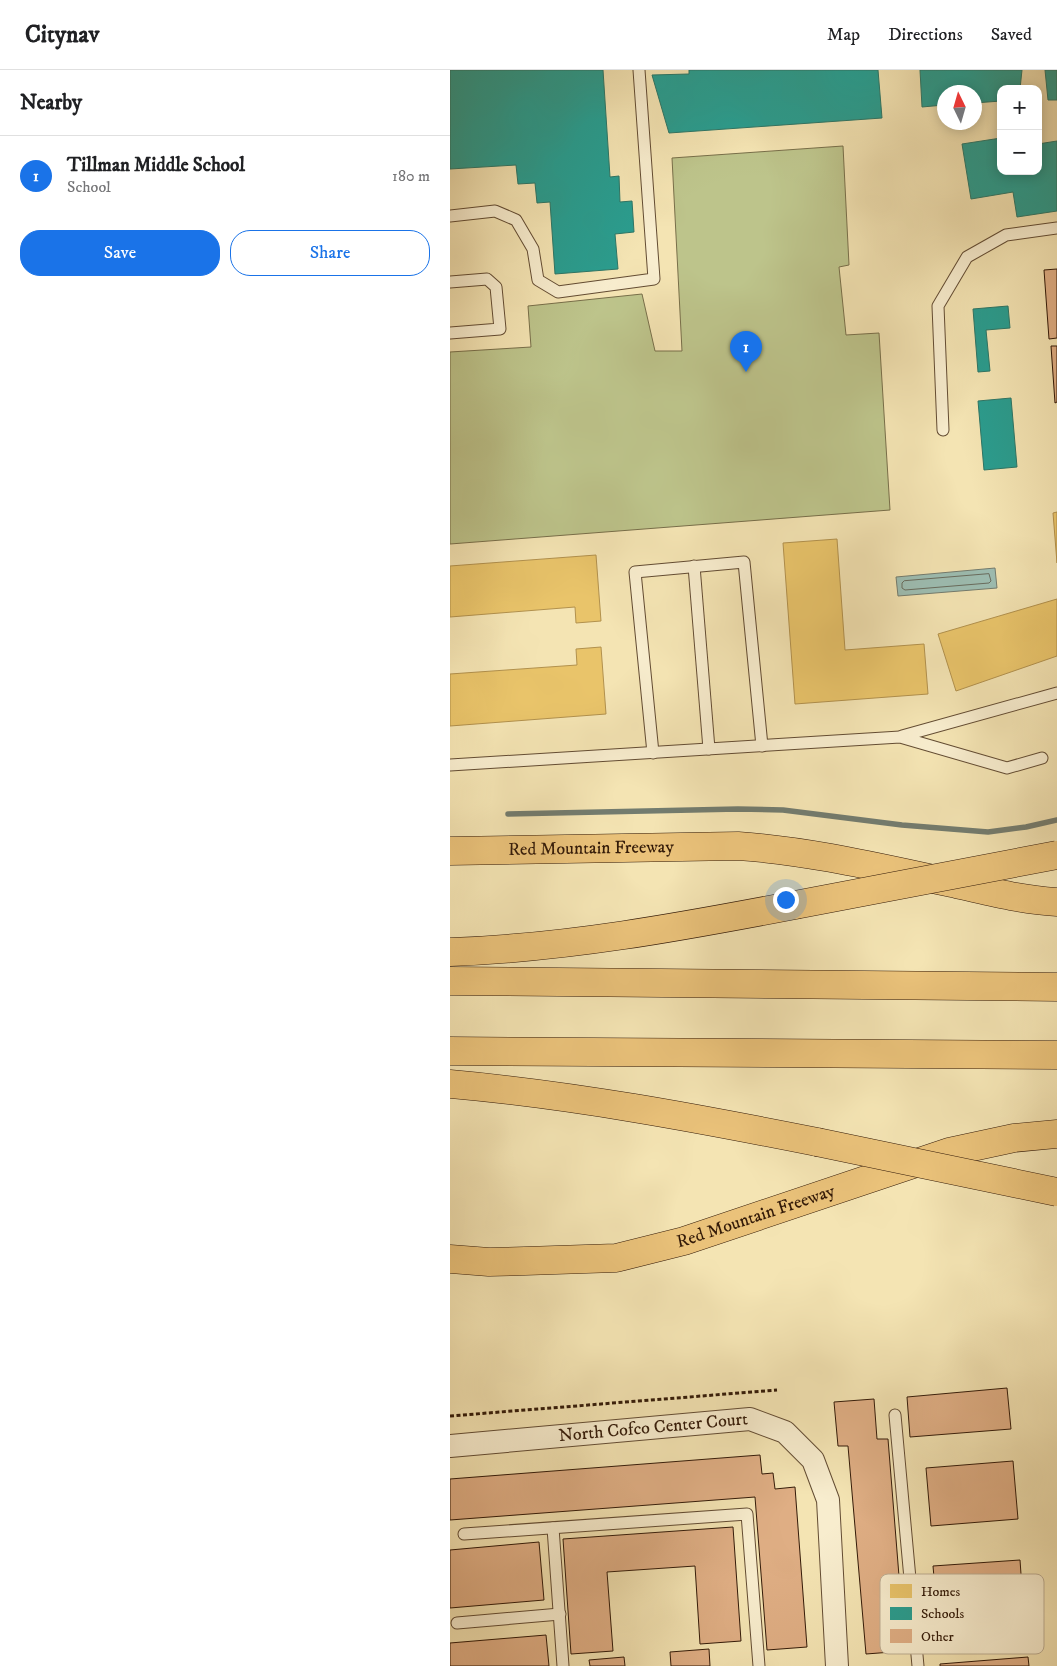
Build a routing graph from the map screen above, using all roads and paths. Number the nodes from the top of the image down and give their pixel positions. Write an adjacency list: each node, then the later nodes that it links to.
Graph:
1 (639, 70): 2 (lane)
2 (450, 216)
3 (1057, 228): 6 (lane)
4 (450, 282): 5 (lane)
5 (450, 333)
6 (944, 430)
7 (694, 566): 10 (lane); 11 (lane); 12 (lane)
8 (1057, 693): 9 (lane)
9 (900, 737): 10 (lane); 13 (lane)
10 (762, 746): 11 (lane)
11 (709, 749): 12 (lane)
12 (653, 753): 14 (lane)
13 (1042, 758)
14 (450, 765)
15 (450, 851): 17 (main road, Red Mountain Freeway)
16 (1057, 855): 18 (main road, bridge)
17 (1057, 902)
18 (450, 952)
19 (450, 981): 20 (main road)
20 (1057, 987)
21 (450, 1051): 22 (main road)
22 (1057, 1055)
23 (450, 1084): 25 (main road, bridge)
24 (1057, 1134): 26 (main road, Red Mountain Freeway)
25 (1057, 1192)
26 (616, 1258): 27 (main road, Red Mountain Freeway); 28 (main road)
27 (450, 1259)
28 (450, 1276)
29 (777, 1390): 31 (path)
30 (896, 1414): 35 (lane)
31 (450, 1416)
32 (450, 1446): 40 (street, North Cofco Center Court)
33 (553, 1528): 34 (lane); 36 (lane); 39 (lane)
34 (464, 1534)
35 (910, 1574)
36 (560, 1614): 37 (lane); 38 (lane)
37 (457, 1623)
38 (564, 1666)
39 (759, 1666)
40 (837, 1666)

